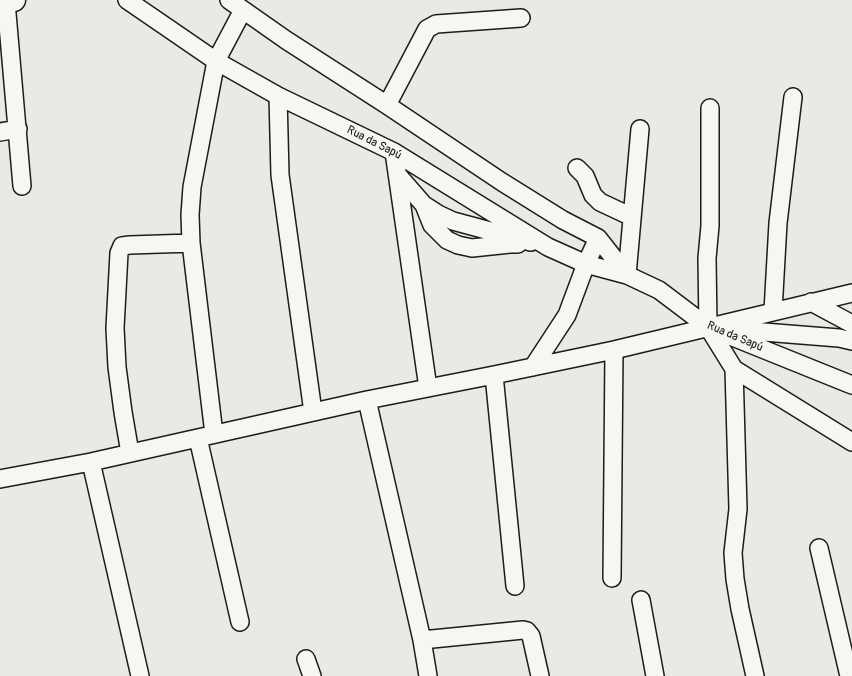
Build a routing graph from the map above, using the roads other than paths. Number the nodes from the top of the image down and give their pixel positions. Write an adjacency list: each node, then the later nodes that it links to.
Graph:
1 (127, 0): 6 (street, Rua da Sapú)
2 (229, 0): 4 (street, Rua da Sapú)
3 (6, 1): 11 (street)
4 (243, 10): 6 (street); 9 (street, Rua da Sapú)
5 (521, 18): 9 (street)
6 (216, 60): 7 (street, Rua da Sapú); 20 (street)
7 (278, 96): 14 (street, Rua da Sapú); 37 (street)
8 (793, 97): 26 (street)
9 (387, 104): 19 (street, Rua da Sapú)
10 (710, 108): 28 (street)
11 (18, 129): 13 (street); 17 (street)
12 (640, 129): 18 (street)
13 (0, 132)
14 (394, 152): 16 (street); 21 (street, Rua da Sapú)
15 (577, 168): 18 (street)
16 (397, 174): 21 (street); 35 (street)
17 (22, 186)
18 (632, 217): 23 (street)
19 (598, 238): 22 (street); 23 (street, Rua da Sapú)
20 (191, 243): 38 (street); 40 (street)
21 (548, 247): 22 (street, Rua da Sapú)
22 (586, 264): 23 (street, Rua da Sapú); 31 (street)
23 (626, 275): 28 (street, Rua da Sapú)
24 (852, 293): 25 (street)
25 (811, 302): 26 (street); 27 (street)
26 (773, 311): 28 (street)
27 (852, 324)
28 (708, 327): 29 (street); 30 (street); 32 (street); 34 (street, Rua da Sapú)
29 (852, 341)
30 (614, 350): 31 (street); 44 (street)
31 (533, 367): 33 (street)
32 (734, 369): 39 (street); 55 (street)
33 (494, 375): 35 (street); 45 (street)
34 (852, 385)
35 (428, 388): 36 (street)
36 (367, 400): 37 (street); 48 (street)
37 (314, 412): 38 (street)
38 (206, 436): 40 (street); 47 (street)
39 (852, 442)
40 (130, 453): 41 (street)
41 (91, 462): 42 (street); 50 (street)
42 (0, 480)
43 (819, 548): 56 (street)
44 (612, 578)
45 (515, 586)
46 (641, 600): 54 (street)
47 (240, 622)
48 (422, 640): 52 (street); 53 (street)
49 (306, 659): 51 (street)
50 (140, 676)
51 (312, 676)
52 (428, 676)
53 (540, 676)
54 (655, 676)
55 (755, 676)
56 (849, 676)

